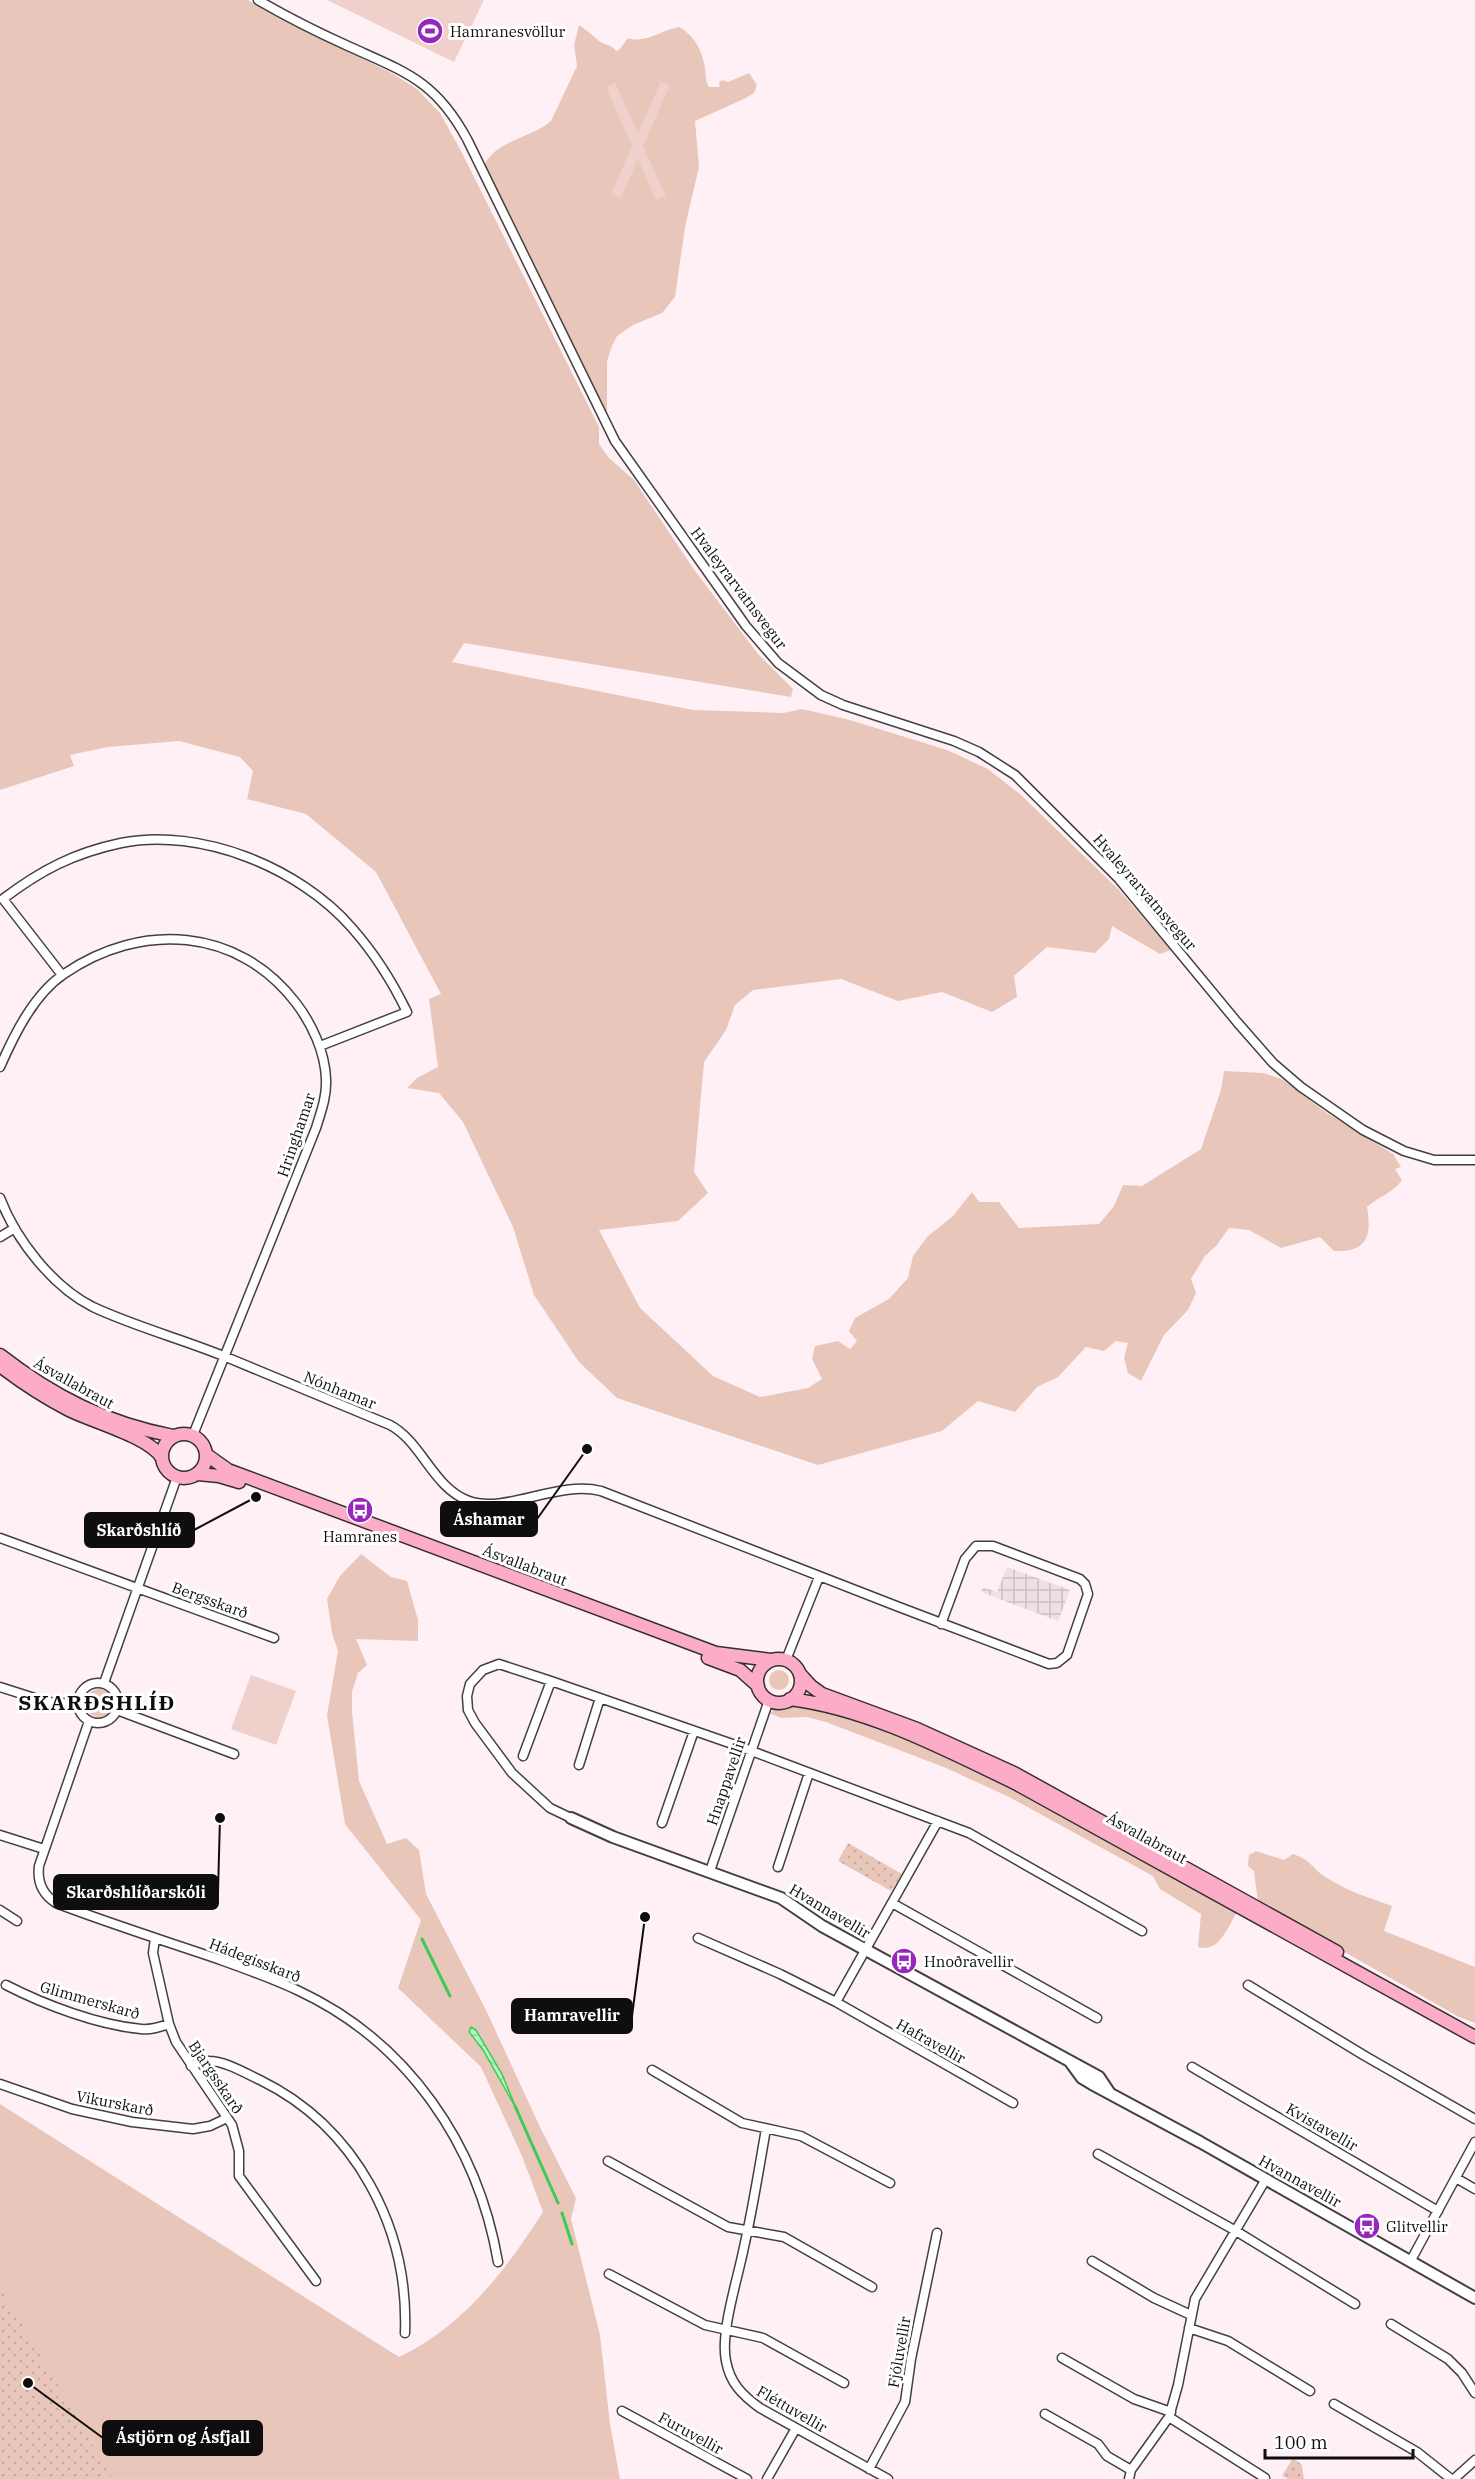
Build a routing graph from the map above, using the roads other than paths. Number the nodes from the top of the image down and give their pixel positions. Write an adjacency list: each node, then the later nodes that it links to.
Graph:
1 (258, 0): 5 (street, Hvaleyrarvatnsvegur)
2 (62, 975): 3 (street, Hringhamar); 3 (street); 4 (street, Hringhamar)
3 (320, 1046): 10 (street, Hringhamar)
4 (0, 1067)
5 (1475, 1160)
6 (0, 1198): 7 (street)
7 (15, 1228): 8 (street); 10 (street)
8 (0, 1237)
9 (0, 1355): 13 (main road, Ásvallabraut)
10 (225, 1356): 12 (street, Hringhamar); 19 (street, Nónhamar)
11 (0, 1365): 15 (main road, Ásvallabraut)
12 (193, 1435): 13 (main road); 14 (main road)
13 (173, 1436): 15 (main road)
14 (207, 1455): 16 (main road); 23 (main road, Ásvallabraut)
15 (162, 1458): 17 (main road)
16 (198, 1474): 17 (main road); 28 (main road, Ásvallabraut)
17 (177, 1477): 20 (street)
18 (0, 1538): 20 (street, Bergsskarð)
19 (819, 1577): 21 (street, Nónhamar); 24 (street)
20 (137, 1587): 22 (street, Bergsskarð); 27 (street)
21 (941, 1624): 21 (street, Nónhamar)
22 (274, 1638)
23 (771, 1660): 24 (main road); 28 (main road)
24 (786, 1660): 25 (main road)
25 (800, 1674): 31 (main road); 61 (main road, Ásvallabraut)
26 (551, 1681): 30 (street, Hvannavellir); 39 (street); 42 (street, Hvannavellir)
27 (104, 1683): 33 (street); 34 (street)
28 (758, 1686): 32 (main road)
29 (0, 1687): 33 (street)
30 (600, 1698): 36 (street, Hvannavellir); 40 (street)
31 (790, 1699): 32 (main road); 62 (main road, Ásvallabraut)
32 (769, 1700): 37 (street, Hnappavellir)
33 (78, 1704): 35 (street)
34 (117, 1710): 35 (street); 38 (street)
35 (89, 1721): 46 (street, Hádegisskarð)
36 (694, 1731): 37 (street, Hvannavellir); 44 (street)
37 (751, 1751): 41 (street); 48 (street, Hnappavellir)
38 (234, 1754)
39 (523, 1756)
40 (579, 1766)
41 (809, 1773): 43 (street); 47 (street)
42 (571, 1818): 48 (street, Hvannavellir)
43 (938, 1821): 49 (street); 52 (street)
44 (662, 1823)
45 (0, 1835): 46 (street)
46 (44, 1849): 53 (street, Hádegisskarð)
47 (778, 1867)
48 (710, 1871): 55 (street, Hvannavellir)
49 (892, 1903): 55 (street); 59 (street)
50 (0, 1910): 51 (street)
51 (17, 1921)
52 (1142, 1931)
53 (155, 1938): 60 (street, Bjargsskarð); 83 (street, Hádegisskarð)
54 (698, 1938): 58 (street, Hafravellir)
55 (866, 1950): 58 (street); 75 (street, Hvannavellir)
56 (6, 1985): 60 (street, Glimmerskarð)
57 (1248, 1985): 69 (street)
58 (836, 2002): 67 (street, Hafravellir)
59 (1097, 2018)
60 (169, 2024): 63 (street, Bjargsskarð)
61 (1475, 2028)
62 (1475, 2037)
63 (191, 2066): 68 (street, Bjargsskarð); 94 (street)
64 (1192, 2067): 78 (street, Kvistavellir)
65 (652, 2070): 70 (street)
66 (0, 2084): 68 (street, Vikurskarð)
67 (1013, 2103)
68 (227, 2118): 86 (street, Bjargsskarð)
69 (1475, 2119)
70 (766, 2129): 76 (street); 79 (street, Fléttuvellir)
71 (1475, 2142): 74 (street)
72 (1098, 2154): 80 (street)
73 (608, 2161): 79 (street)
74 (1455, 2178): 77 (street); 78 (street)
75 (1266, 2179): 80 (street); 84 (street, Hvannavellir)
76 (890, 2183)
77 (1475, 2189)
78 (1438, 2211): 84 (street)
79 (748, 2231): 87 (street); 93 (street, Fléttuvellir)
80 (1236, 2231): 89 (street); 90 (street)
81 (937, 2233): 105 (street, Fjóluvellir)
82 (1092, 2261): 90 (street)
83 (498, 2262)
84 (1410, 2262): 88 (street, Hvannavellir)
85 (609, 2274): 93 (street)
86 (316, 2281)
87 (872, 2287)
88 (1475, 2298)
89 (1355, 2304)
90 (1191, 2315): 92 (street)
91 (1391, 2324): 98 (street)
92 (1189, 2328): 97 (street); 102 (street)
93 (726, 2331): 96 (street); 103 (street, Fléttuvellir)
94 (405, 2333)
95 (1062, 2358): 102 (street)
96 (844, 2383)
97 (1310, 2391)
98 (1475, 2393)
99 (1335, 2404): 108 (street)
100 (622, 2410): 109 (street, Furuvellir)
101 (1045, 2414): 106 (street)
102 (1170, 2414): 106 (street); 107 (street)
103 (796, 2428): 105 (street, Fléttuvellir); 110 (street)
104 (1475, 2460): 108 (street)
105 (868, 2469): 111 (street, Fléttuvellir)
106 (1130, 2475)
107 (1265, 2478)
108 (1456, 2478)
109 (747, 2479)
110 (766, 2479)
111 (888, 2479)

